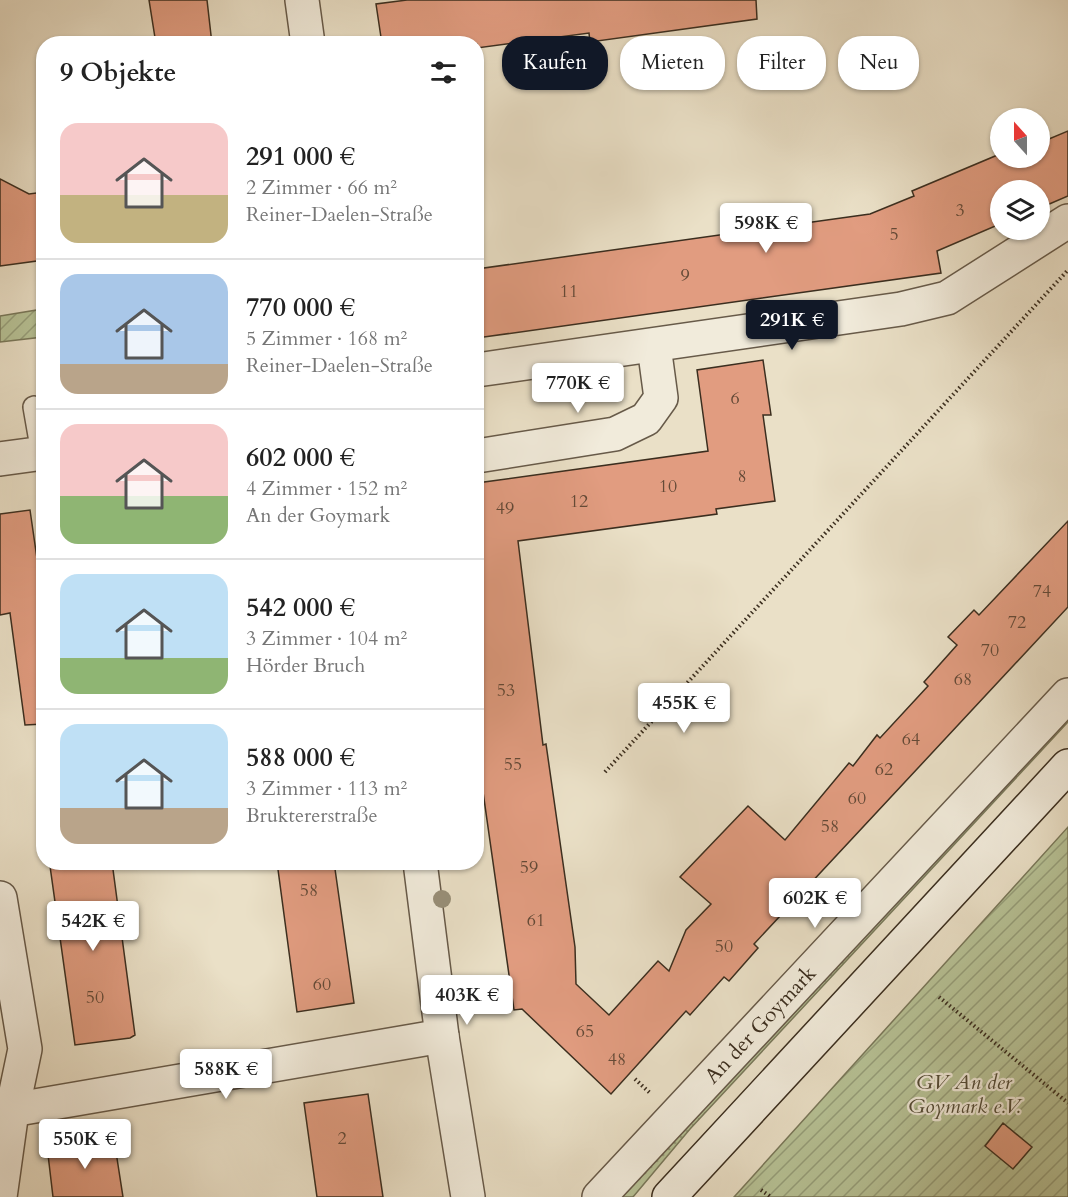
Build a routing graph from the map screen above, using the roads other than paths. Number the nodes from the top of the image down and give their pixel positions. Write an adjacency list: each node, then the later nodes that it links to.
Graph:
1 (302, 0): 2 (street)
2 (307, 36)
3 (1068, 221): 4 (street)
4 (654, 346): 5 (street); 9 (street)
5 (484, 369)
6 (34, 407): 7 (lane)
7 (36, 417)
8 (36, 454): 10 (street)
9 (484, 455)
10 (0, 459)
11 (1068, 695): 19 (street, An der Goymark)
12 (1068, 766): 20 (street)
13 (421, 870): 15 (street)
14 (0, 897): 16 (street)
15 (442, 1036): 16 (street); 18 (street)
16 (6, 1112): 17 (street)
17 (0, 1197)
18 (468, 1197)
19 (599, 1197)
20 (669, 1197)

